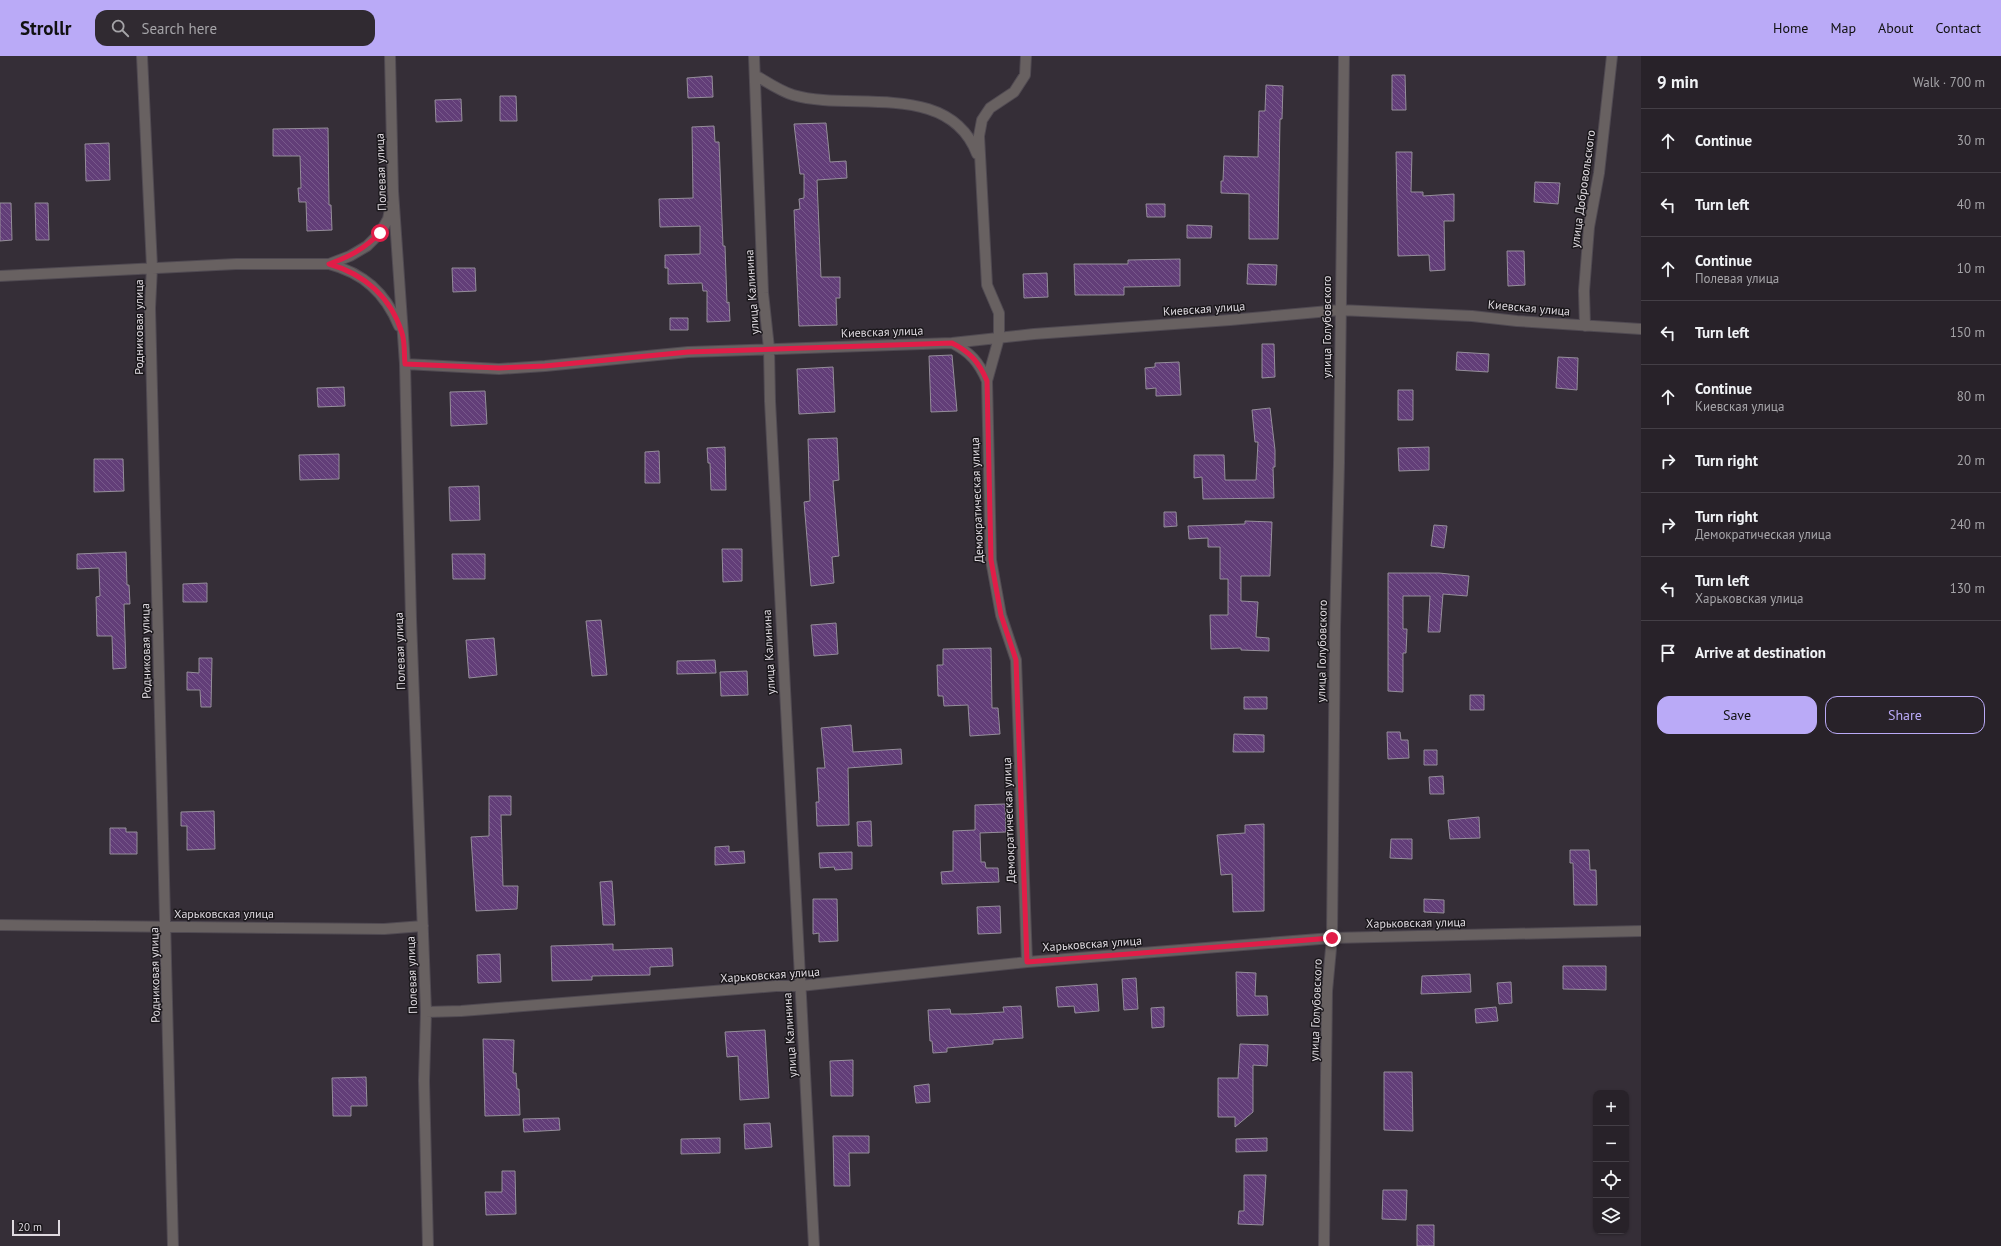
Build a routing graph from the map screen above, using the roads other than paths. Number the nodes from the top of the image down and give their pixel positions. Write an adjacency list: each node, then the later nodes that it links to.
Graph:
1 (142, 56): 11 (street, Родниковая улица)
2 (390, 56): 9 (street, Полевая улица)
3 (754, 56): 7 (street, улица Калинина)
4 (1026, 56): 8 (street, Демократическая улица)
5 (1344, 56): 13 (street, улица Голубовского)
6 (1612, 56): 14 (street, улица Добровольского)
7 (755, 75): 8 (street); 19 (street, улица Калинина)
8 (980, 159): 17 (street, Демократическая улица)
9 (394, 191): 10 (street); 16 (street, Полевая улица)
10 (329, 264): 11 (street); 16 (street)
11 (152, 267): 12 (street); 24 (street, Родниковая улица)
12 (0, 276)
13 (1340, 310): 14 (street, Киевская улица); 17 (street, Киевская улица); 26 (street, улица Голубовского)
14 (1585, 326): 15 (street, Киевская улица)
15 (1641, 329)
16 (403, 334): 20 (street, Полевая улица)
17 (999, 338): 18 (street, Киевская улица); 21 (street, Демократическая улица)
18 (952, 343): 19 (street, Киевская улица); 21 (street)
19 (769, 348): 20 (street, Киевская улица); 28 (street, улица Калинина)
20 (405, 364): 23 (street, Полевая улица)
21 (987, 381): 27 (street, Демократическая улица)
22 (0, 926): 24 (street, Харьковская улица)
23 (423, 926): 24 (street, Харьковская улица); 29 (street, Полевая улица)
24 (167, 927): 30 (street, Родниковая улица)
25 (1641, 931): 26 (street, Харьковская улица)
26 (1332, 938): 27 (street, Харьковская улица); 33 (street, улица Голубовского)
27 (1027, 962): 28 (street, Харьковская улица)
28 (800, 986): 29 (street, Харьковская улица); 32 (street, улица Калинина)
29 (426, 1012): 31 (street, Полевая улица)
30 (174, 1246)
31 (428, 1246)
32 (814, 1246)
33 (1324, 1246)

